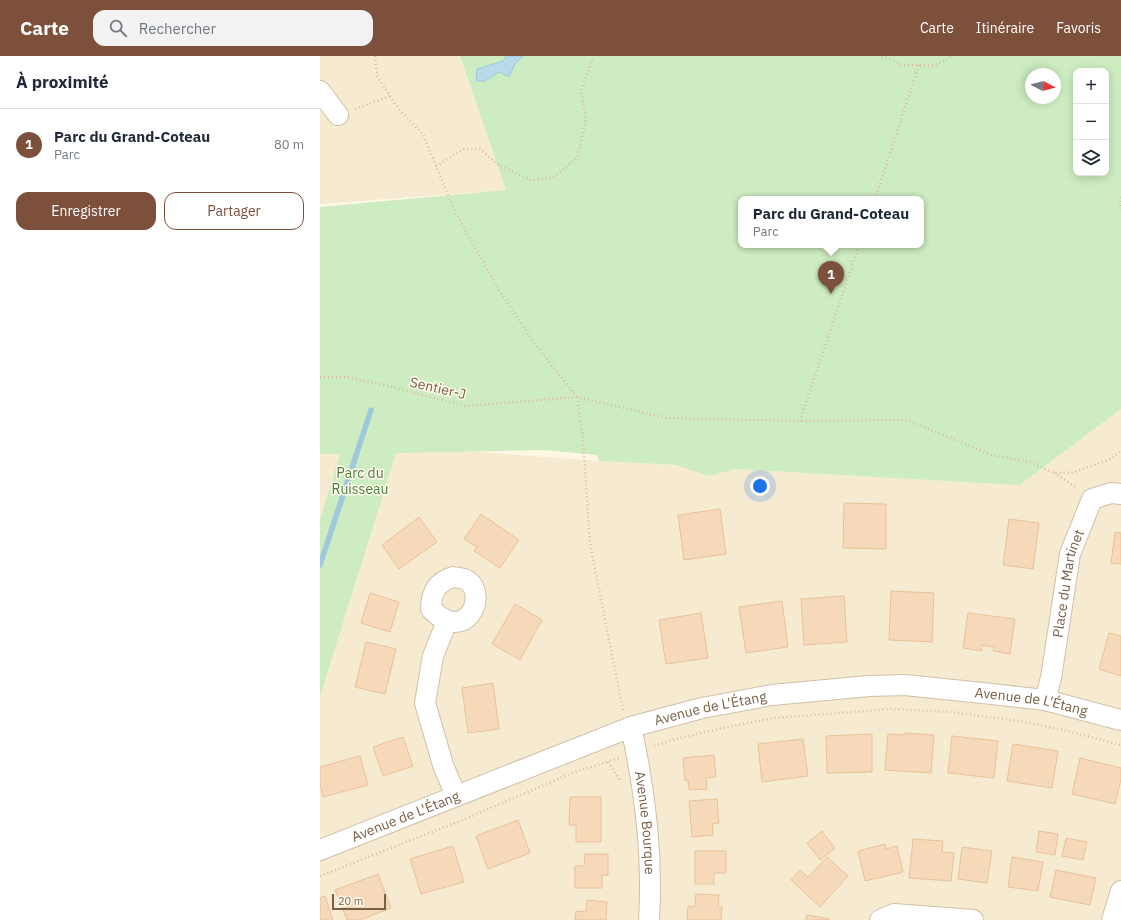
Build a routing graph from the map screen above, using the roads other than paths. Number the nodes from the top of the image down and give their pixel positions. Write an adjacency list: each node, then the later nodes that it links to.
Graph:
1 (320, 90): 2 (street)
2 (338, 115)
3 (1121, 494): 5 (street, Place du Martinet)
4 (447, 621): 8 (street)
5 (1045, 700): 6 (street, Avenue de L'Étang); 7 (street, Avenue de L'Étang)
6 (1121, 720)
7 (631, 727): 8 (street, Avenue de L'Étang); 11 (street, Avenue Bourque)
8 (456, 796): 9 (street, Avenue de L'Étang)
9 (320, 850)
10 (1121, 890): 14 (street)
11 (649, 920)
12 (880, 920): 13 (street)
13 (973, 920)
14 (1112, 920)

